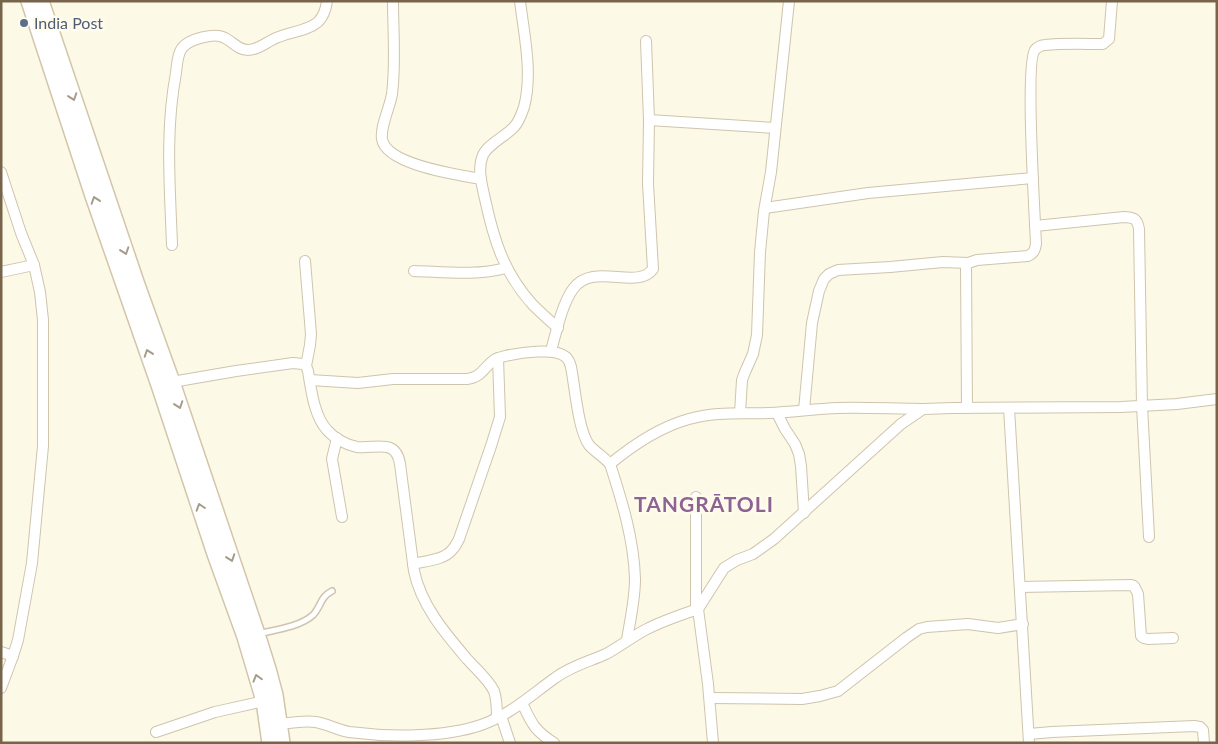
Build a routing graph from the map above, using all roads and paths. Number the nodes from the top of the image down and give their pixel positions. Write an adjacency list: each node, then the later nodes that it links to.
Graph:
1 (29, 1): 55 (main road, one-way to 1)
2 (41, 1): 28 (main road, one-way to 28)
3 (327, 1): 16 (street)
4 (393, 1): 13 (street)
5 (520, 1): 13 (street)
6 (788, 1): 10 (street)
7 (1112, 1): 12 (street)
8 (646, 41): 9 (street)
9 (649, 120): 10 (street); 23 (street)
10 (775, 128): 14 (street)
11 (1, 172): 19 (street)
12 (1033, 178): 14 (street); 15 (street)
13 (481, 179): 20 (street)
14 (765, 208): 35 (street)
15 (1035, 226): 18 (street); 30 (street)
16 (172, 245)
17 (306, 261): 26 (street)
18 (968, 263): 31 (street); 34 (street)
19 (34, 265): 22 (street); 52 (street)
20 (506, 268): 21 (street); 23 (street)
21 (414, 271)
22 (1, 272)
23 (558, 328): 24 (street)
24 (551, 352): 25 (street); 38 (street)
25 (498, 358): 27 (street); 43 (street)
26 (306, 366): 27 (street); 28 (street)
27 (310, 380): 37 (street)
28 (172, 382): 48 (main road, one-way to 48)
29 (1217, 399): 30 (street)
30 (1142, 406): 32 (street); 42 (street)
31 (967, 408): 32 (street); 33 (street)
32 (1009, 408): 44 (street)
33 (922, 409): 34 (street); 40 (street)
34 (804, 410): 36 (street)
35 (740, 413): 36 (street); 38 (street)
36 (777, 413): 40 (street)
37 (337, 438): 41 (street); 43 (street)
38 (610, 464): 50 (street)
39 (696, 497): 46 (street)
40 (804, 513): 46 (street)
41 (342, 516)
42 (1148, 537)
43 (413, 564): 57 (street)
44 (1020, 587): 47 (street); 49 (street)
45 (332, 591): 48 (lane)
46 (697, 609): 50 (street); 54 (street)
47 (1023, 624): 54 (street); 60 (street)
48 (257, 634): 58 (main road)
49 (1173, 638)
50 (628, 640): 56 (street)
51 (1, 652): 52 (street)
52 (13, 656): 53 (street)
53 (1, 688)
54 (710, 698): 65 (street)
55 (264, 701): 58 (main road); 59 (street)
56 (522, 703): 57 (street); 64 (street)
57 (499, 717): 58 (street); 63 (street)
58 (274, 725): 61 (main road); 62 (main road)
59 (156, 732)
60 (1029, 738): 66 (street)
61 (270, 743)
62 (282, 743)
63 (510, 743)
64 (554, 743)
65 (713, 743)
66 (1204, 743)

